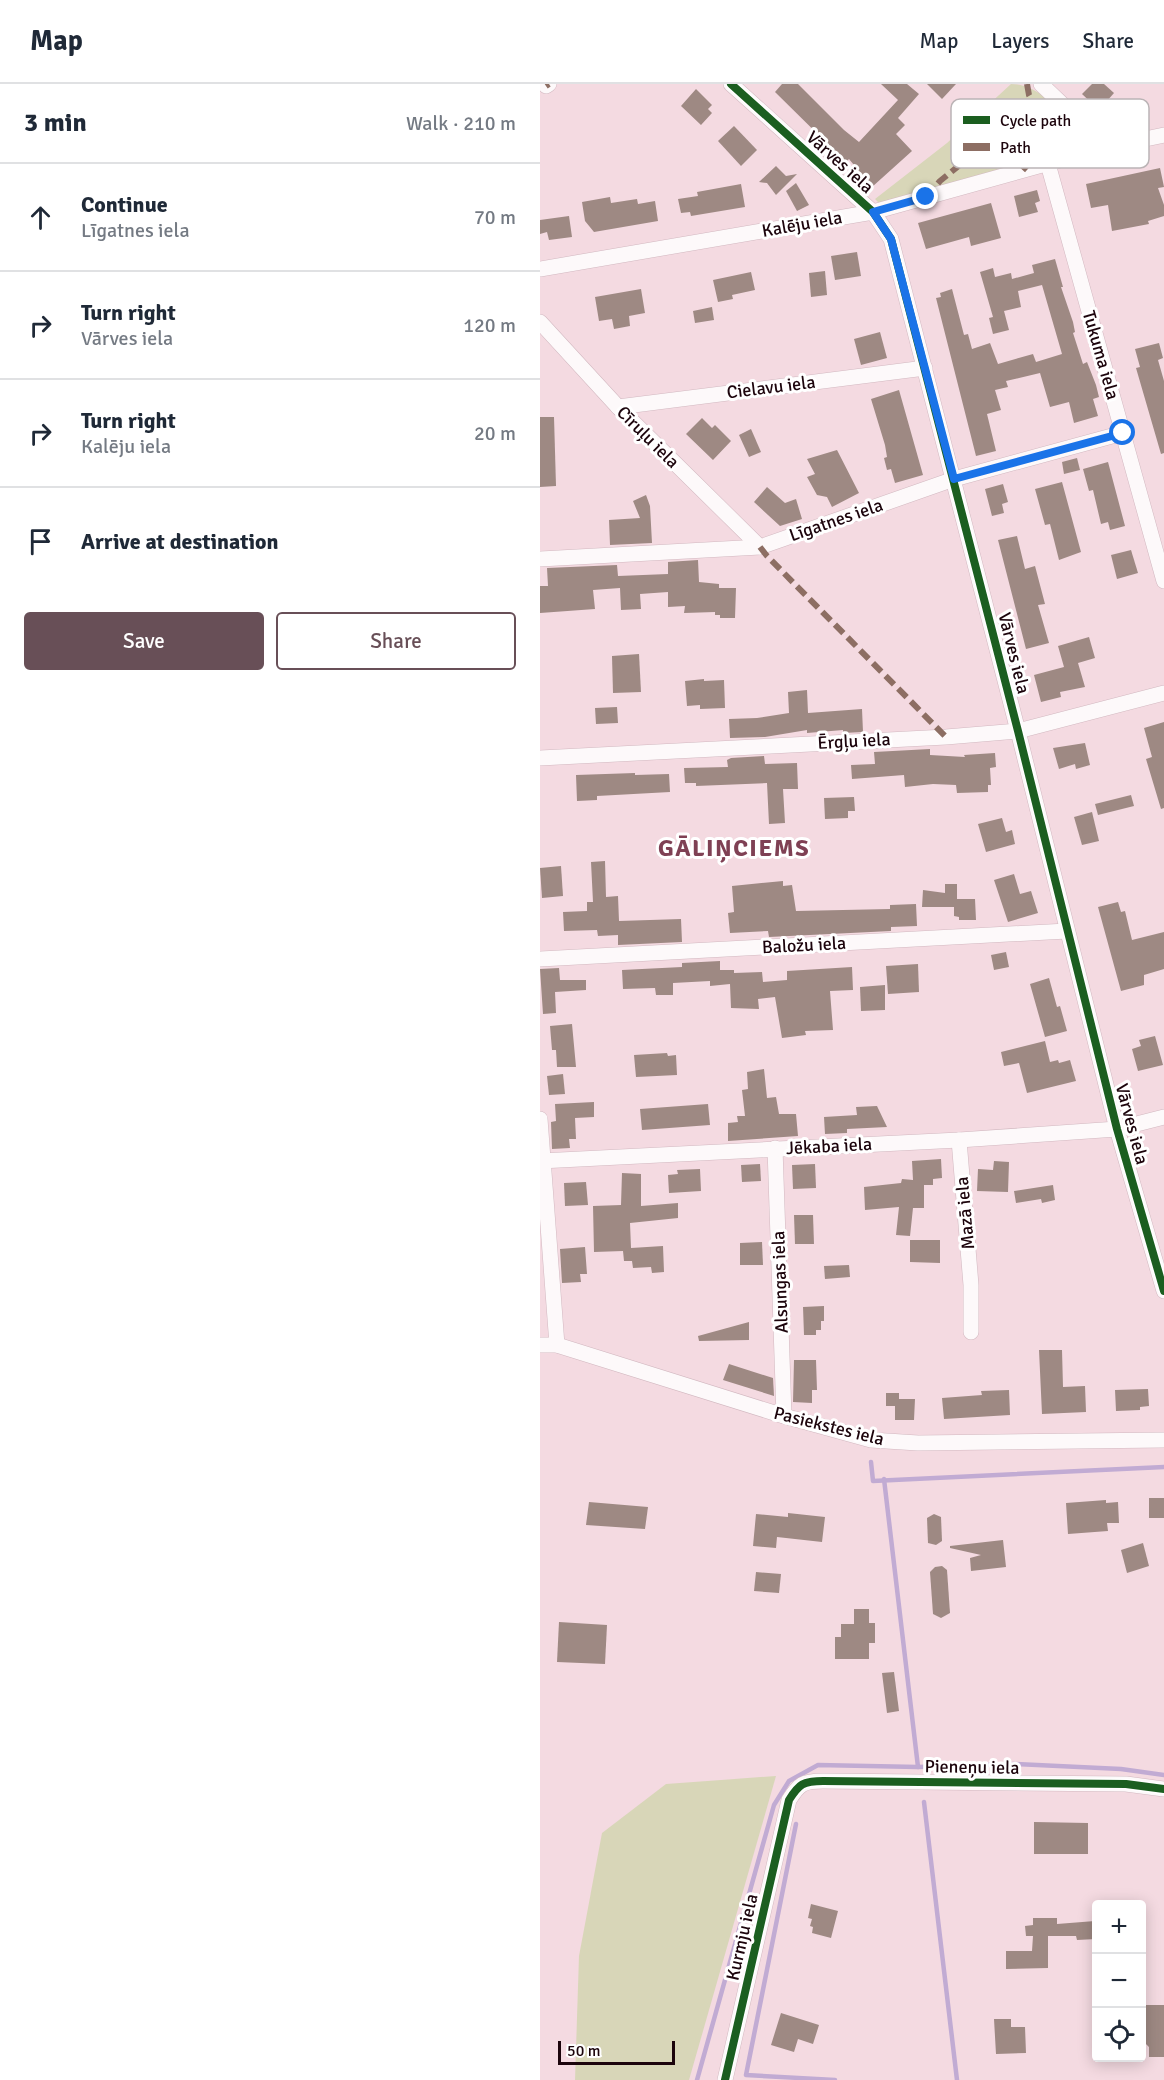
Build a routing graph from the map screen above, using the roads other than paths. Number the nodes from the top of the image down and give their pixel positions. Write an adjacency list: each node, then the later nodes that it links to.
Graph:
1 (731, 84): 8 (street, Vārves iela)
2 (1041, 84): 3 (street)
3 (1057, 99)
4 (1164, 135): 5 (street, Kalēju iela)
5 (1149, 138)
6 (1033, 168): 8 (street, Kalēju iela)
7 (1049, 168): 13 (street, Tukuma iela)
8 (873, 212): 9 (street, Kalēju iela); 11 (street, Vārves iela)
9 (540, 268)
10 (540, 322): 12 (street, Cīruļu iela)
11 (925, 368): 12 (street, Cielavu iela); 14 (street, Vārves iela)
12 (618, 407): 15 (street, Cīruļu iela)
13 (1123, 433): 14 (street, Līgatnes iela); 17 (street, Tukuma iela)
14 (954, 479): 15 (street, Līgatnes iela); 19 (street, Vārves iela)
15 (760, 547): 16 (street, Līgatnes iela)
16 (540, 559)
17 (1164, 581)
18 (1164, 693): 19 (street, Ērgļu iela)
19 (1018, 731): 20 (street, Ērgļu iela); 21 (street, Vārves iela)
20 (540, 758)
21 (1067, 931): 22 (street, Baložu iela); 25 (street, Vārves iela)
22 (540, 960)
23 (1164, 1117): 25 (street, Jēkaba iela)
24 (540, 1119): 28 (street)
25 (1117, 1129): 26 (street, Jēkaba iela); 29 (street, Vārves iela)
26 (959, 1140): 27 (street, Jēkaba iela); 30 (street, Mazā iela)
27 (775, 1148): 28 (street, Jēkaba iela); 33 (street, Alsungas iela)
28 (542, 1161): 32 (street)
29 (1164, 1291)
30 (971, 1332)
31 (540, 1345): 32 (street, Pasiekstes iela)
32 (557, 1345): 33 (street, Pasiekstes iela)
33 (784, 1416): 34 (street, Pasiekstes iela)
34 (1164, 1440)
35 (1164, 1790): 36 (street, Pieneņu iela)
36 (789, 1800): 37 (street, Kurmju iela)
37 (724, 2080)

